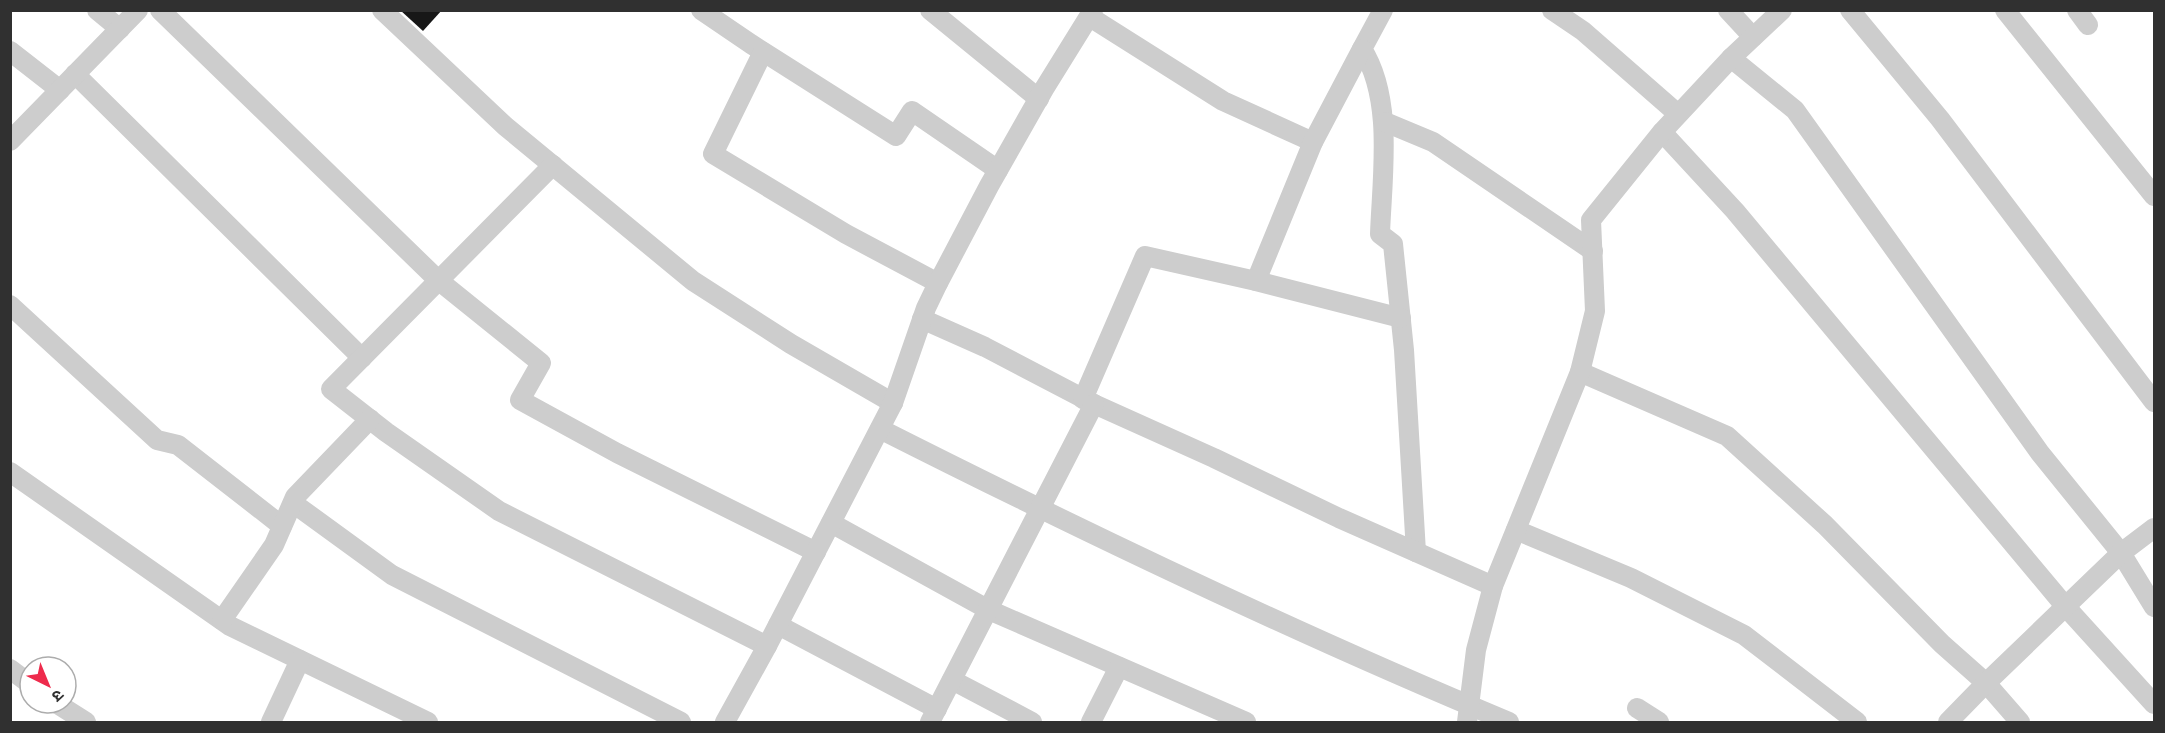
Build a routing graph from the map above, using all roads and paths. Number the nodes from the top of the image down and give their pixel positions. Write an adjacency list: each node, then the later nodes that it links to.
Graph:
1 (97, 10): 14 (street)
2 (138, 10): 14 (street)
3 (160, 10): 32 (street)
4 (382, 10): 28 (street)
5 (701, 10): 18 (street)
6 (930, 10): 22 (street)
7 (1383, 10): 16 (street)
8 (1552, 10): 23 (street)
9 (1728, 10): 15 (street)
10 (1782, 10): 15 (street)
11 (1850, 10): 41 (street)
12 (2005, 10): 30 (street)
13 (1092, 14): 22 (street); 27 (street)
14 (120, 29): 20 (street)
15 (1753, 37): 19 (street)
16 (1362, 49): 24 (street); 27 (street)
17 (10, 51): 21 (street)
18 (763, 52): 29 (street); 34 (street)
19 (1731, 58): 23 (street); 54 (street)
20 (75, 74): 21 (street); 38 (street)
21 (60, 90): 26 (street)
22 (1039, 99): 29 (street)
23 (1678, 114): 25 (street)
24 (1385, 122): 31 (street); 37 (street)
25 (1662, 132): 31 (street); 56 (street)
26 (10, 141)
27 (1313, 142): 33 (street)
28 (553, 165): 32 (street); 42 (street)
29 (998, 170): 34 (street)
30 (2154, 196)
31 (1593, 251): 39 (street)
32 (438, 280): 38 (street); 52 (street)
33 (1256, 281): 37 (street); 40 (street)
34 (938, 283): 36 (street)
35 (10, 305): 49 (street)
36 (922, 318): 40 (street); 42 (street)
37 (1401, 318): 53 (street)
38 (362, 358): 43 (street)
39 (1580, 372): 51 (street); 65 (street)
40 (1089, 401): 47 (street); 53 (street)
41 (2154, 402)
42 (893, 403): 44 (street)
43 (370, 419): 46 (street); 61 (street)
44 (880, 429): 47 (street); 48 (street)
45 (10, 472): 59 (street)
46 (292, 503): 49 (street); 75 (street)
47 (1040, 510): 58 (street); 68 (street)
48 (831, 523): 52 (street); 58 (street)
49 (282, 526): 59 (street)
50 (2154, 528): 54 (street)
51 (1516, 531): 55 (street); 81 (street)
52 (816, 552): 60 (street)
53 (1416, 552): 55 (street)
54 (2121, 552): 56 (street); 57 (street)
55 (1493, 586): 68 (street)
56 (2065, 606): 65 (street); 66 (street)
57 (2154, 607)
58 (989, 610): 63 (street); 64 (street)
59 (222, 620): 62 (street)
60 (778, 625): 61 (street); 70 (street)
61 (767, 646): 71 (street)
62 (300, 660): 73 (street); 74 (street)
63 (1119, 667): 77 (street); 78 (street)
64 (952, 680): 70 (street); 76 (street)
65 (1986, 683): 82 (street); 83 (street)
66 (2154, 704)
67 (1637, 708): 80 (street)
68 (1468, 714): 79 (street)
69 (67, 715): 72 (street)
70 (934, 716)
71 (726, 722)
72 (86, 723)
73 (271, 723)
74 (428, 723)
75 (681, 723)
76 (1032, 723)
77 (1091, 723)
78 (1246, 723)
79 (1509, 723)
80 (1659, 723)
81 (1857, 723)
82 (1948, 723)
83 (2020, 723)

